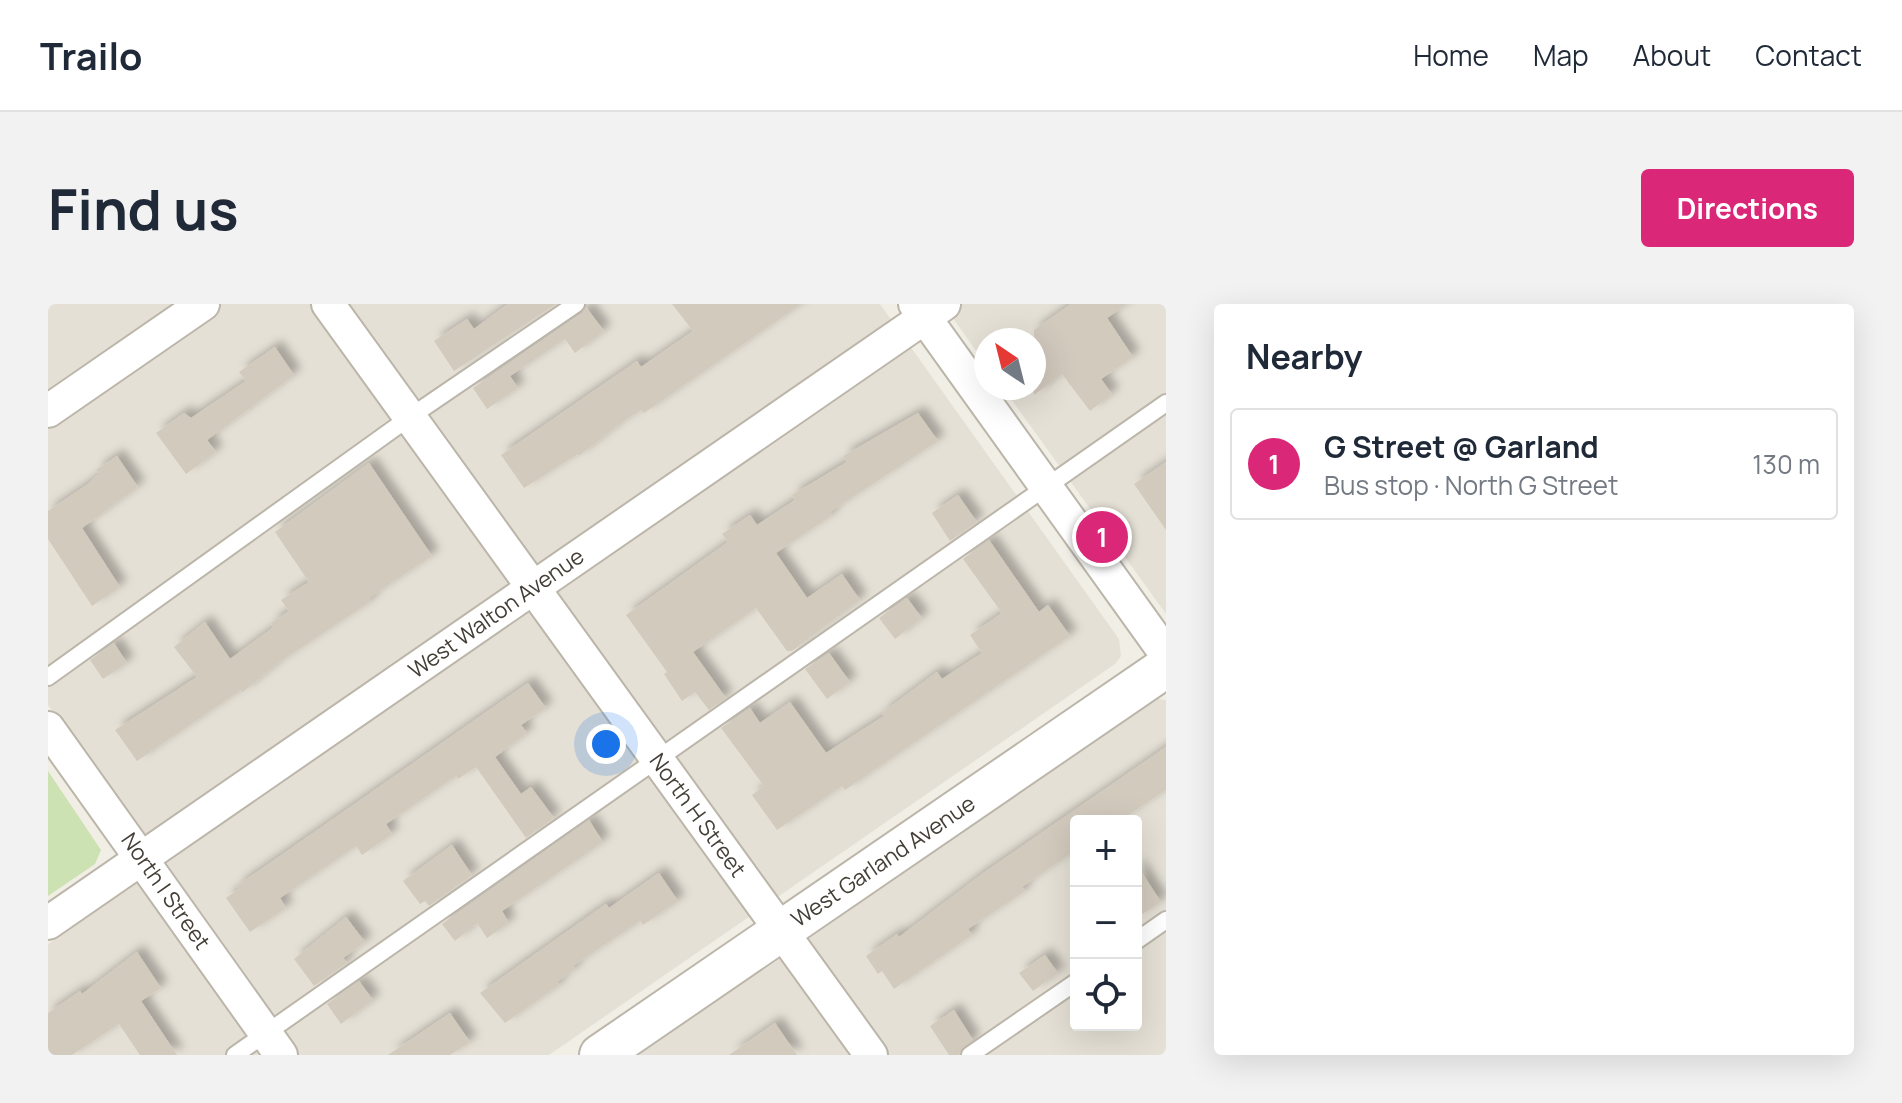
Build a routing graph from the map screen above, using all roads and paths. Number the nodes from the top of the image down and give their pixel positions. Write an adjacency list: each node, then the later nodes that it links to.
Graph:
1 (203, 304): 6 (street)
2 (328, 304): 7 (street, North H Street)
3 (576, 304): 7 (lane)
4 (928, 308): 8 (street); 9 (street, West Walton Avenue)
5 (1166, 403): 8 (lane)
6 (48, 411)
7 (410, 417): 9 (street, North H Street); 12 (lane)
8 (1045, 486): 10 (street); 14 (lane)
9 (534, 587): 14 (street, North H Street); 15 (street, West Walton Avenue)
10 (1166, 654)
11 (1166, 667): 18 (street, West Garland Avenue)
12 (48, 677)
13 (48, 728): 15 (street, North I Street)
14 (656, 758): 18 (street, North H Street); 21 (lane)
15 (143, 858): 17 (street, West Walton Avenue); 21 (street, North I Street)
16 (1166, 920): 19 (lane)
17 (48, 923)
18 (783, 929): 23 (street, West Garland Avenue); 24 (street, North H Street)
19 (1142, 937)
20 (1070, 986): 25 (lane)
21 (274, 1045): 22 (lane)
22 (235, 1055)
23 (600, 1055)
24 (871, 1055)
25 (970, 1055)

